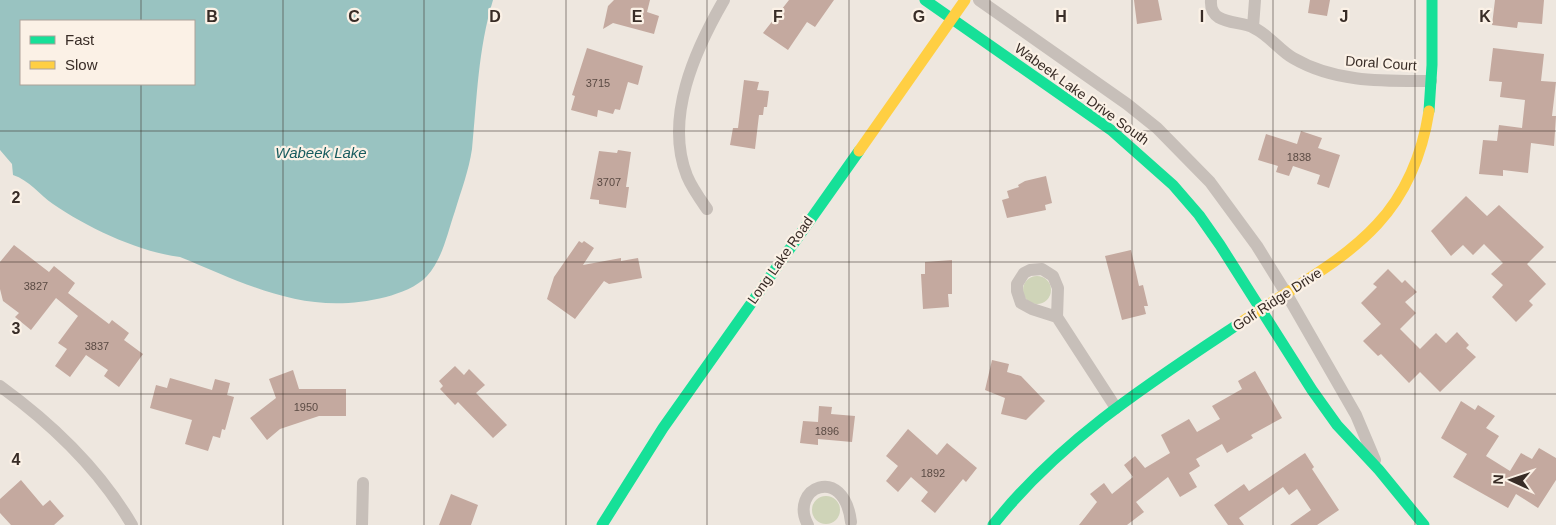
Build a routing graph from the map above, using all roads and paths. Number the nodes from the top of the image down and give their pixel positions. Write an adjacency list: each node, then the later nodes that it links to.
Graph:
1 (724, 0): 11 (street)
2 (925, 0): 8 (street, Wabeek Lake Drive South)
3 (965, 0): 8 (street, Long Lake Road)
4 (979, 0): 12 (street, Wabeek Lake Drive South)
5 (1211, 0): 9 (street, Doral Court)
6 (1255, 0): 9 (street)
7 (1432, 0): 10 (street, Golf Ridge Drive)
8 (952, 19): 13 (street, Wabeek Lake Drive South); 22 (street, Long Lake Road)
9 (1253, 27): 10 (street, Doral Court)
10 (1431, 81): 12 (street, Golf Ridge Drive)
11 (708, 209)
12 (1286, 293): 13 (street, Golf Ridge Drive); 17 (street, Wabeek Lake Drive South)
13 (1261, 309): 16 (street, Golf Ridge Drive); 17 (street, Wabeek Lake Drive South)
14 (1057, 317): 16 (street)
15 (0, 386): 20 (street)
16 (1116, 408): 24 (street, Golf Ridge Drive)
17 (1379, 470): 25 (street, Wabeek Lake Drive South)
18 (364, 483): 21 (street)
19 (852, 524): 23 (street)
20 (132, 525)
21 (362, 525)
22 (602, 525)
23 (808, 525)
24 (993, 525)
25 (1424, 525)

